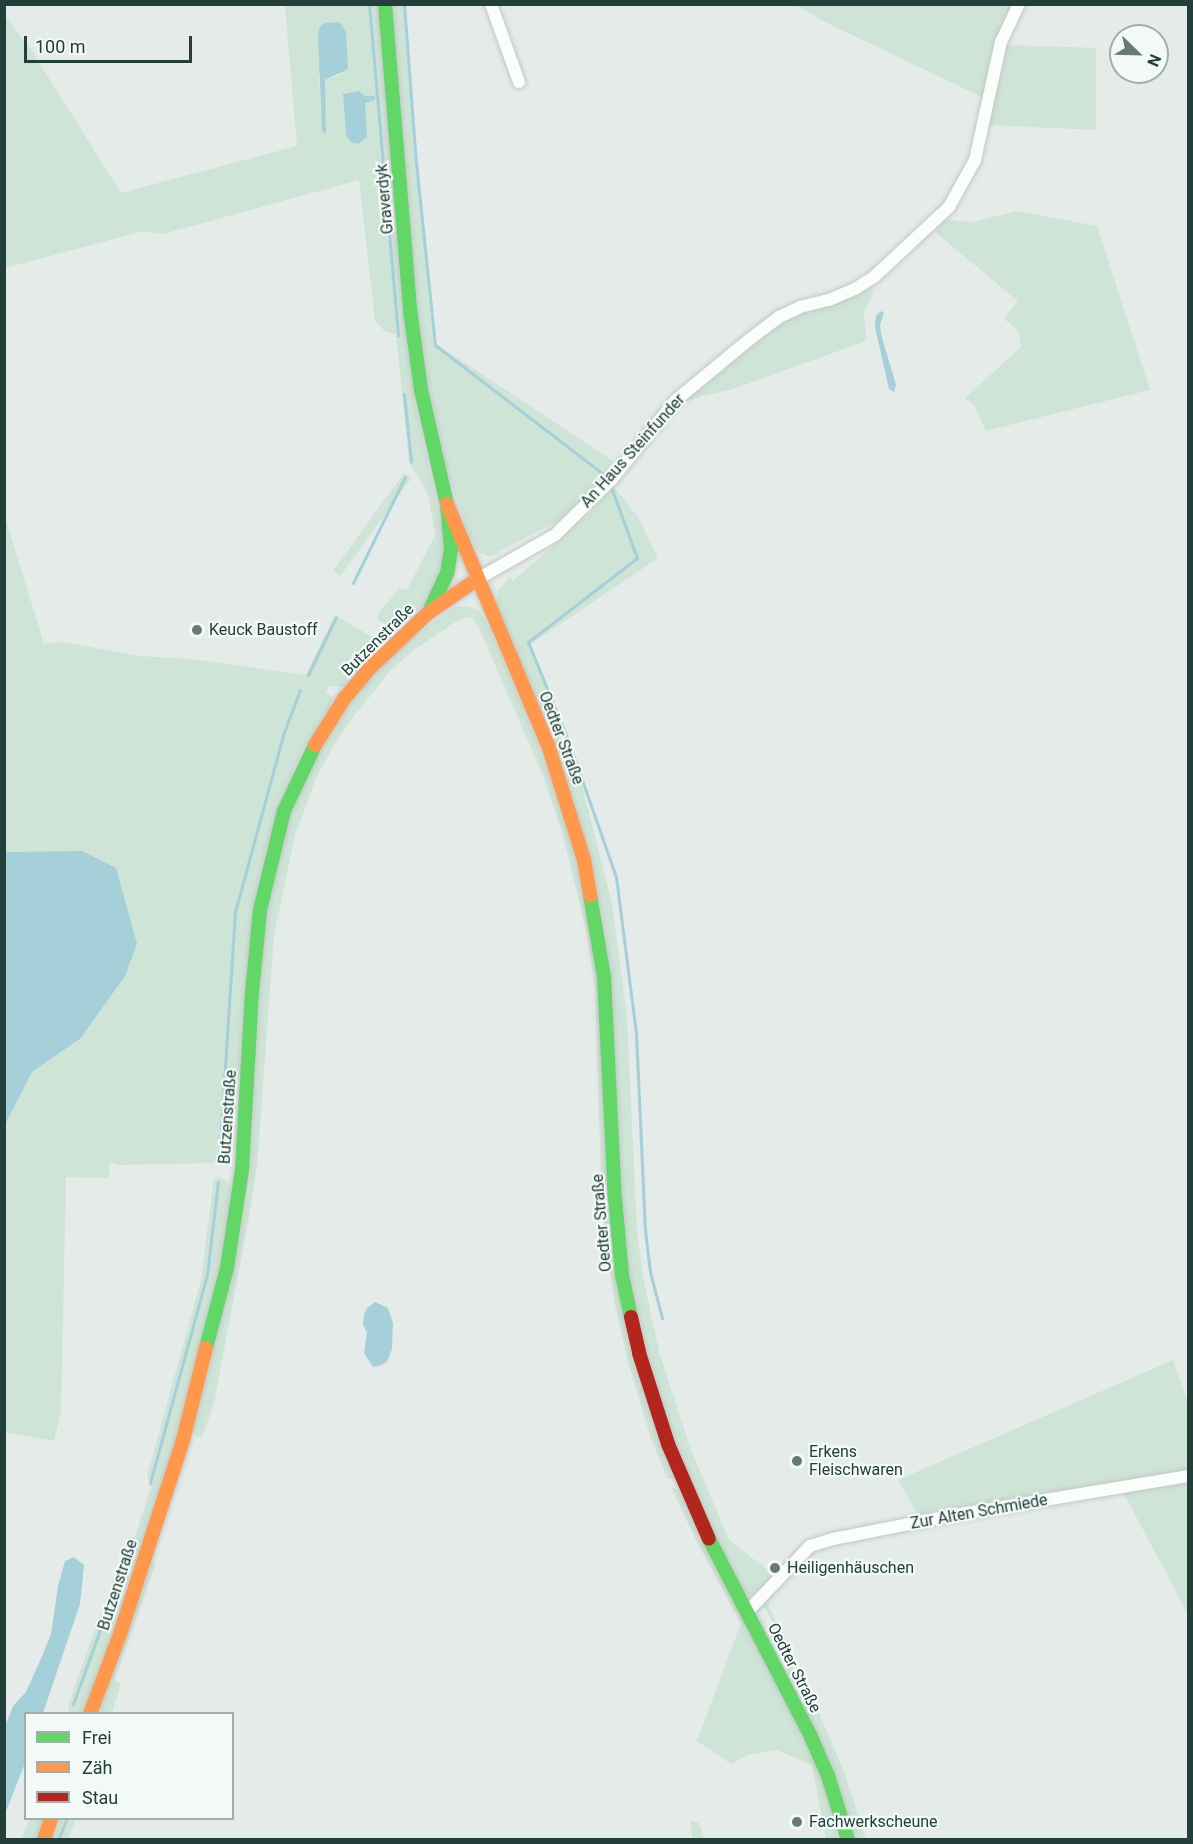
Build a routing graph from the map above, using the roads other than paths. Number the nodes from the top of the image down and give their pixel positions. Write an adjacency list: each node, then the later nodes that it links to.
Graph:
1 (385, 4): 5 (main road, Graverdyk)
2 (491, 4): 4 (street)
3 (1019, 4): 6 (street, An Haus Steinfunder)
4 (519, 82)
5 (447, 504): 6 (main road); 7 (main road)
6 (476, 580): 7 (main road, Butzenstraße); 9 (main road, Oedter Straße)
7 (428, 613): 10 (main road, Butzenstraße)
8 (1188, 1476): 9 (street, Zur Alten Schmiede)
9 (747, 1612): 13 (main road, Oedter Straße)
10 (90, 1712)
11 (50, 1820): 12 (main road)
12 (44, 1839)
13 (848, 1839)

